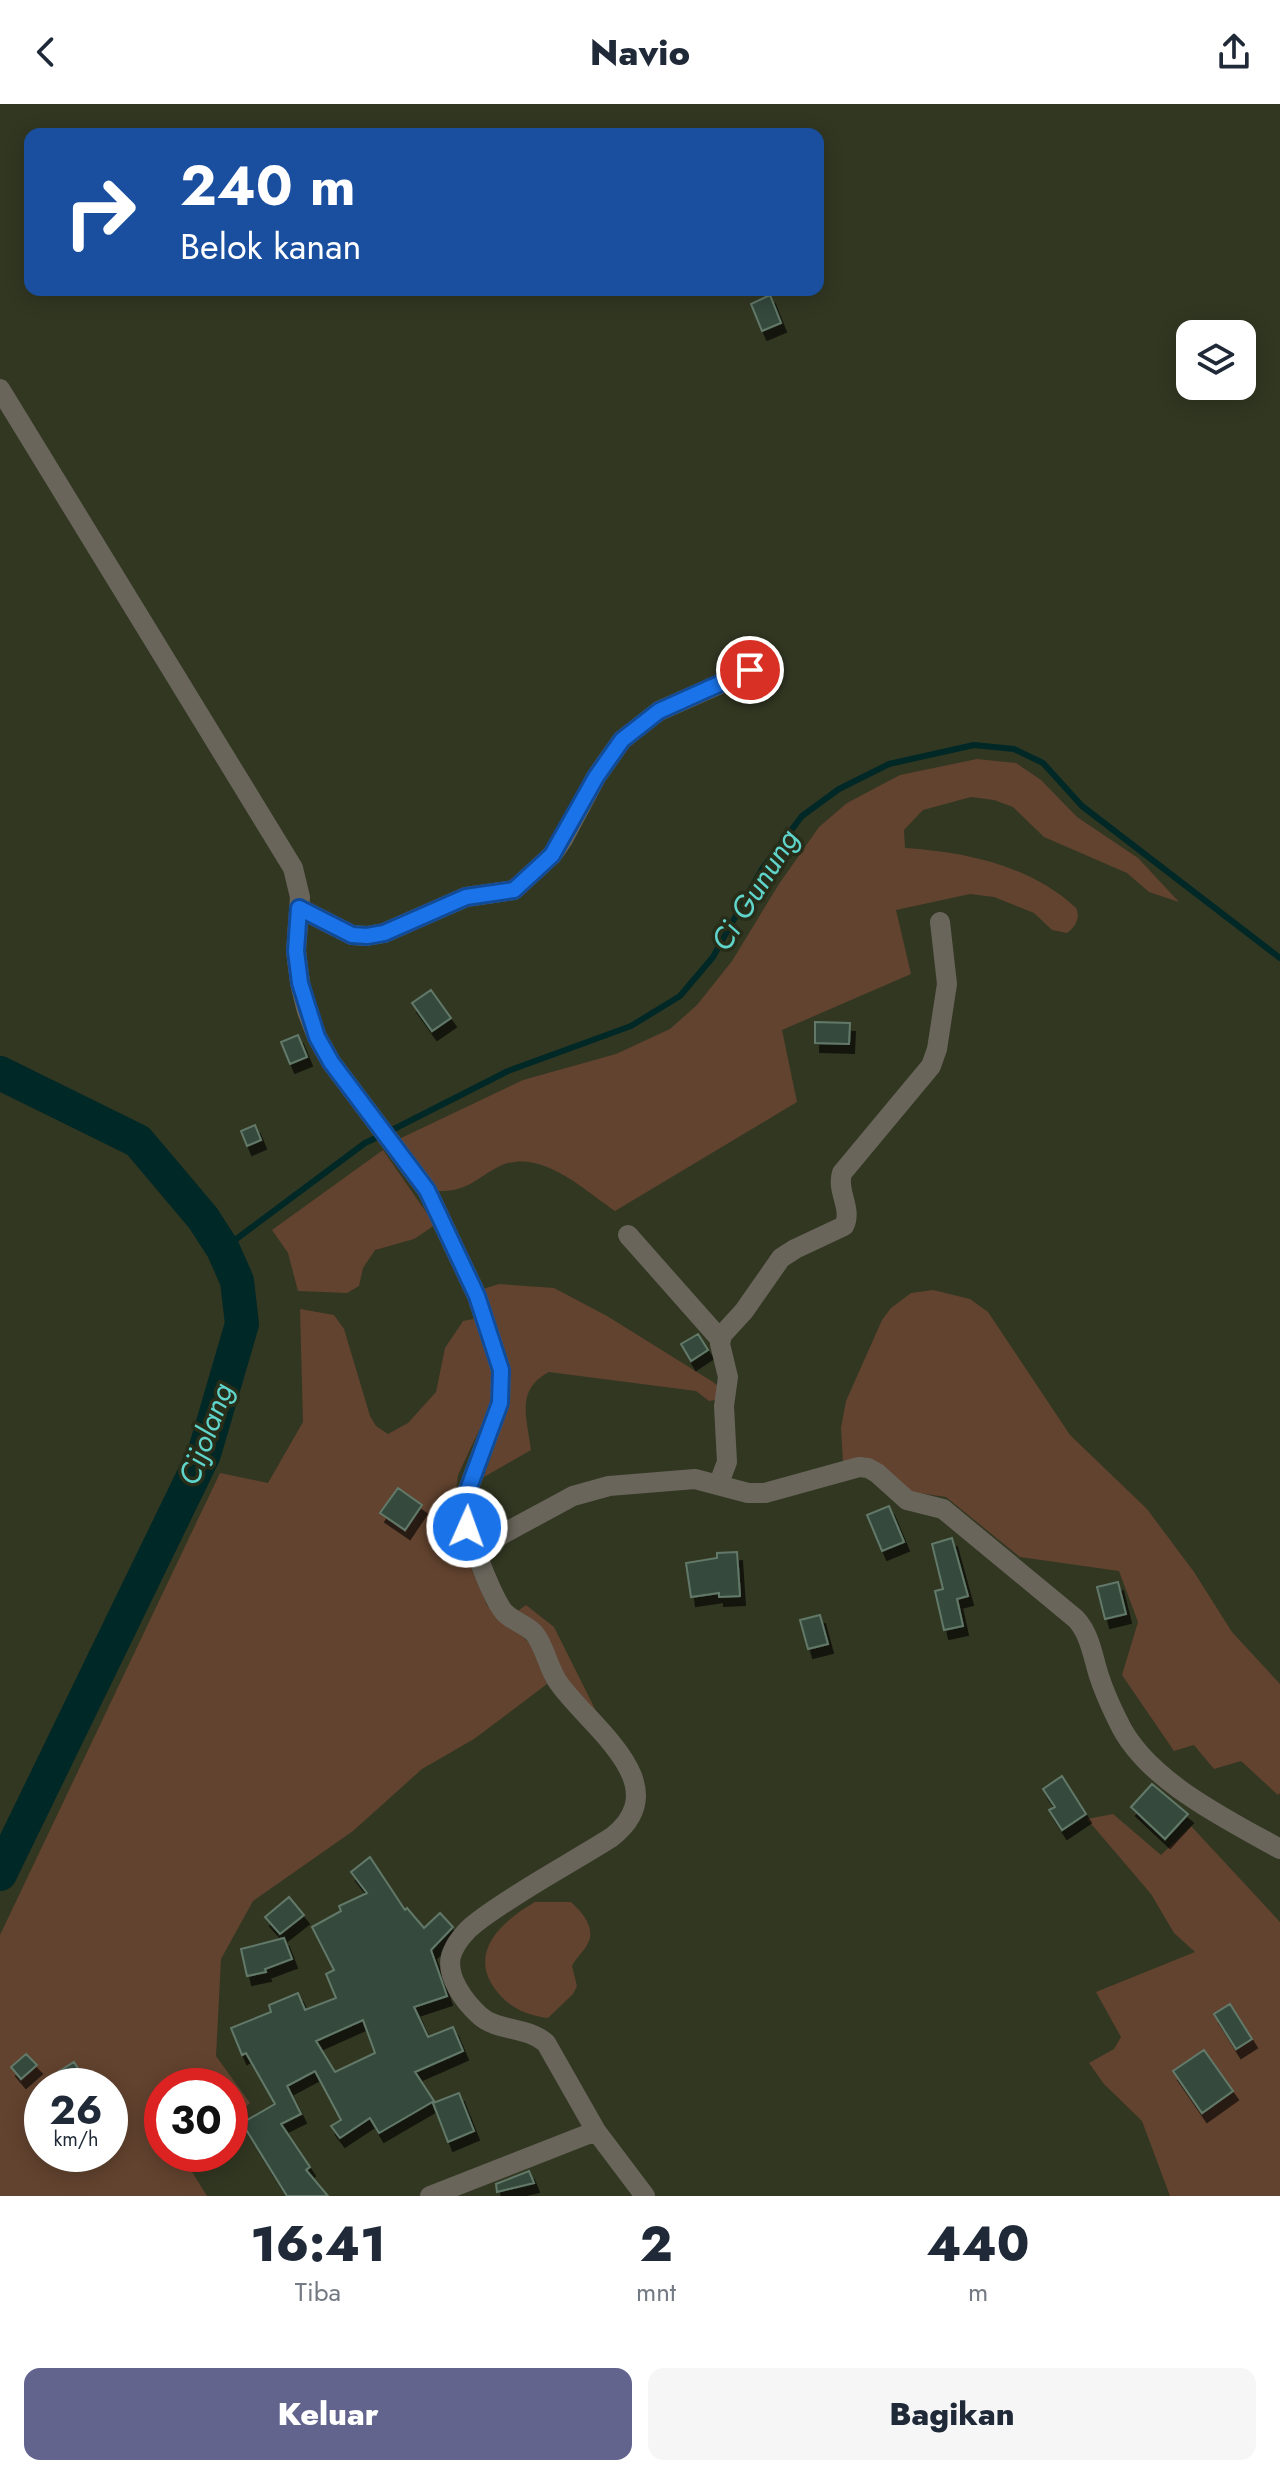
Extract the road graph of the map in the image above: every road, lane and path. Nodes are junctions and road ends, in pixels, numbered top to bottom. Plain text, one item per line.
1 (0, 389) edge
2 (772, 661) dead end
3 (299, 908) junction
4 (940, 922) dead end
5 (628, 1235) dead end
6 (720, 1339) junction
7 (719, 1483) junction
8 (475, 1549) junction
9 (1280, 1849) edge
10 (596, 2131) junction
11 (430, 2196) edge
12 (645, 2196) edge

1 - 3 street
2 - 3 street
3 - 8 street
4 - 6 street
5 - 6 street
6 - 7 street
7 - 8 street
7 - 9 street
8 - 10 street
10 - 11 street
10 - 12 street

